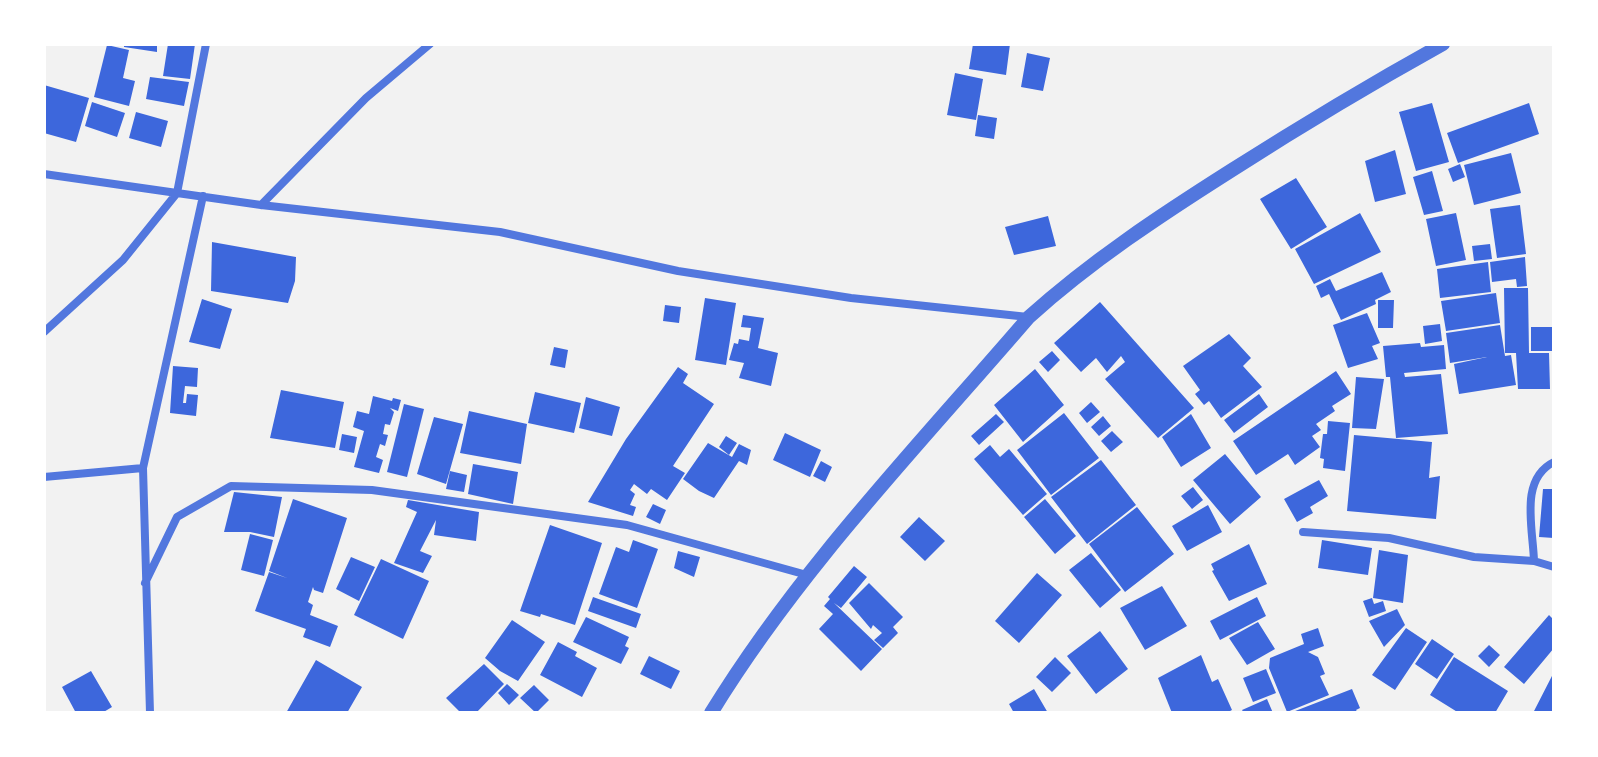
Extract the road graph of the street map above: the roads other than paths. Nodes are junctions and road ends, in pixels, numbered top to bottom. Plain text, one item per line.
1 (206, 44) edge
2 (430, 44) edge
3 (1443, 44) edge
4 (44, 174) edge
5 (177, 193) junction
6 (203, 196) junction
7 (261, 205) junction
8 (1029, 317) junction
9 (44, 332) edge
10 (1554, 462) edge
11 (143, 468) junction
12 (44, 477) edge
13 (1303, 532) dead end
14 (1534, 561) junction
15 (1554, 567) edge
16 (807, 575) junction
17 (145, 583) junction
18 (150, 713) edge
19 (711, 713) edge

1 - 5 street
2 - 7 street
3 - 8 street
4 - 5 street
5 - 6 street
5 - 9 street
6 - 7 street
6 - 11 street
7 - 8 street
8 - 16 street
10 - 14 street
11 - 12 street
11 - 17 street
13 - 14 street
14 - 15 street
16 - 17 street
16 - 19 street
17 - 18 street

